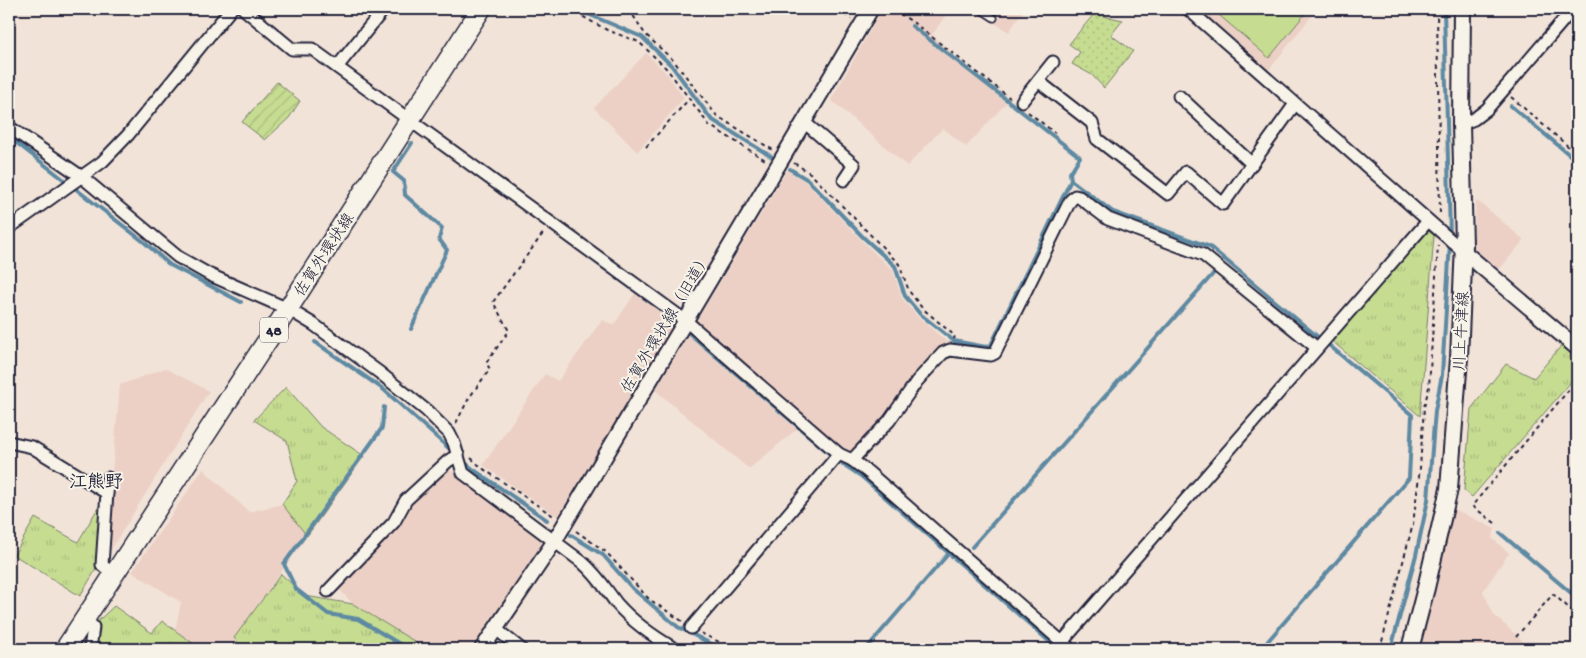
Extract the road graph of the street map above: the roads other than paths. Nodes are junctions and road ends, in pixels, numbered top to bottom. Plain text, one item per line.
1 (231, 9) edge
2 (244, 9) edge
3 (384, 9) edge
4 (481, 9) edge
5 (872, 9) edge
6 (980, 9) edge
7 (1188, 9) edge
8 (1462, 9) edge
9 (1572, 9) edge
10 (994, 18) dead end
11 (1053, 62) dead end
12 (337, 67) junction
13 (1038, 80) junction
14 (1179, 96) dead end
15 (1021, 104) road end
16 (1295, 104) junction
17 (409, 120) junction
18 (804, 122) junction
19 (1461, 124) junction
20 (9, 127) edge
21 (1252, 164) junction
22 (79, 179) junction
23 (844, 180) dead end
24 (1428, 221) junction
25 (9, 228) edge
26 (1464, 252) junction
27 (288, 309) junction
28 (686, 321) junction
29 (1317, 348) junction
30 (1577, 348) edge
31 (9, 442) edge
32 (839, 454) junction
33 (458, 457) junction
34 (852, 460) junction
35 (108, 478) dead end
36 (107, 493) junction
37 (554, 542) junction
38 (113, 574) junction
39 (328, 591) dead end
40 (85, 618) junction
41 (691, 628) road end
42 (496, 629) junction
43 (661, 646) edge
44 (1062, 647) edge
45 (65, 649) edge
46 (90, 649) edge
47 (482, 649) edge
48 (521, 649) edge
49 (675, 649) edge
50 (1410, 649) edge

1 - 22 street
2 - 12 street
3 - 12 street
4 - 17 main road, 佐賀外環状線 / 48
5 - 18 street, 佐賀外環状線（旧道）
6 - 10 lane
7 - 16 street
8 - 19 main road, 川上牛津線
9 - 19 street
11 - 13 street
12 - 17 street
13 - 15 street
13 - 21 street
14 - 21 street
16 - 21 street
16 - 24 street
17 - 27 main road, 佐賀外環状線 / 48
17 - 28 street
18 - 23 street
18 - 28 street, 佐賀外環状線（旧道）
19 - 26 main road, 川上牛津線
20 - 22 street
22 - 25 street
22 - 27 street
24 - 26 street
24 - 29 street
26 - 30 street
26 - 50 main road, 川上牛津線
27 - 33 street
27 - 38 main road, 佐賀外環状線 / 48
28 - 32 street
28 - 37 street, 佐賀外環状線（旧道）
29 - 34 street
29 - 44 street
31 - 36 street
32 - 34 street
32 - 41 street
33 - 37 street
33 - 39 street
34 - 44 street
35 - 36 street
36 - 38 street
37 - 42 street, 佐賀外環状線（旧道）
37 - 43 street
38 - 40 main road, 佐賀外環状線 / 48
40 - 45 main road, 佐賀外環状線 / 48
40 - 46 street
42 - 47 street, 佐賀外環状線（旧道）
42 - 48 street
43 - 49 street

